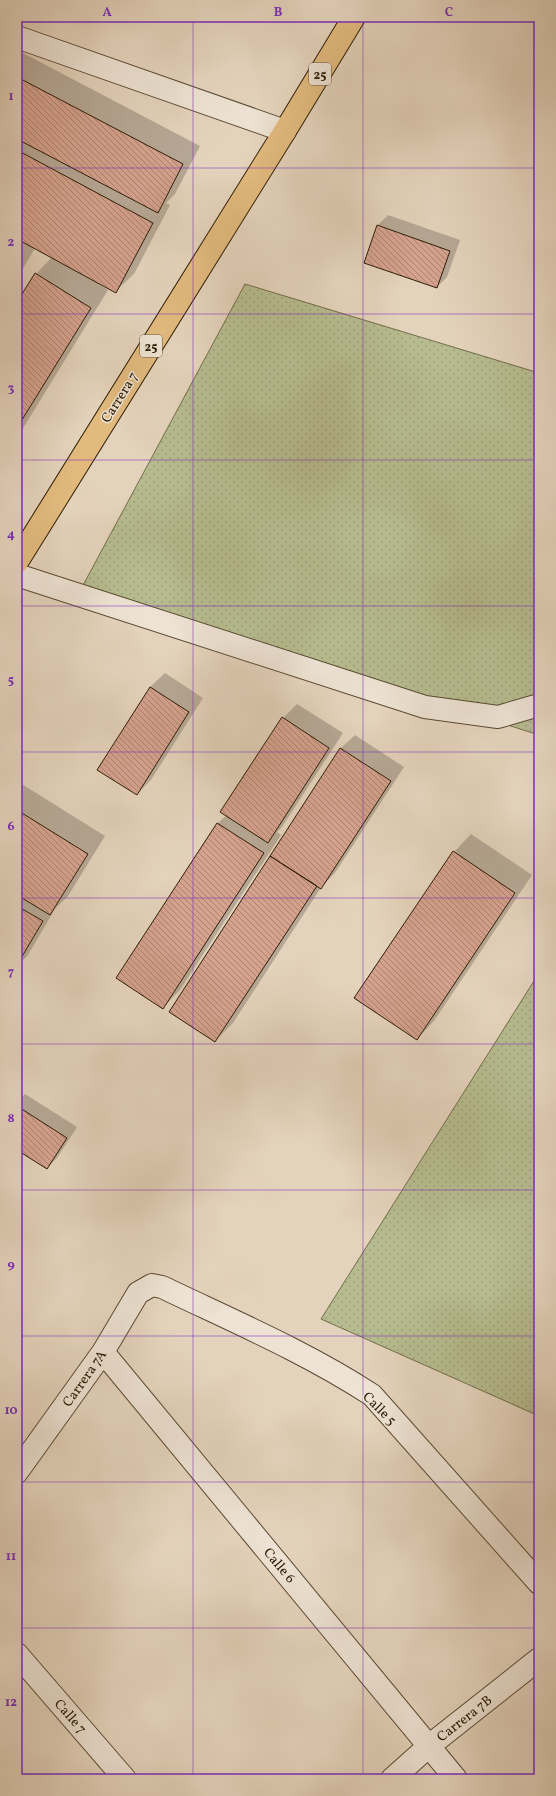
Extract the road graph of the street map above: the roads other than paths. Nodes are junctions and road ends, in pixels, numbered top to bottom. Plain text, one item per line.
1 (354, 17) edge
2 (17, 38) edge
3 (285, 131) junction
4 (17, 562) edge
5 (17, 575) edge
6 (539, 705) edge
7 (152, 1285) joint
8 (103, 1352) junction
9 (17, 1472) edge
10 (539, 1583) edge
11 (17, 1654) edge
12 (539, 1659) edge
13 (429, 1746) junction
14 (125, 1779) edge
15 (392, 1779) edge
16 (456, 1779) edge

1 - 3 highway, 25
2 - 3 street
3 - 4 highway, Carrera 7 / 25
5 - 6 street
7 - 8 street, Carrera 7A
7 - 10 street, Calle 5
8 - 9 street, Carrera 7A
8 - 13 street, Calle 6
11 - 14 street, Calle 7
12 - 13 street, Carrera 7B
13 - 15 street, Carrera 7B
13 - 16 street, Calle 6

